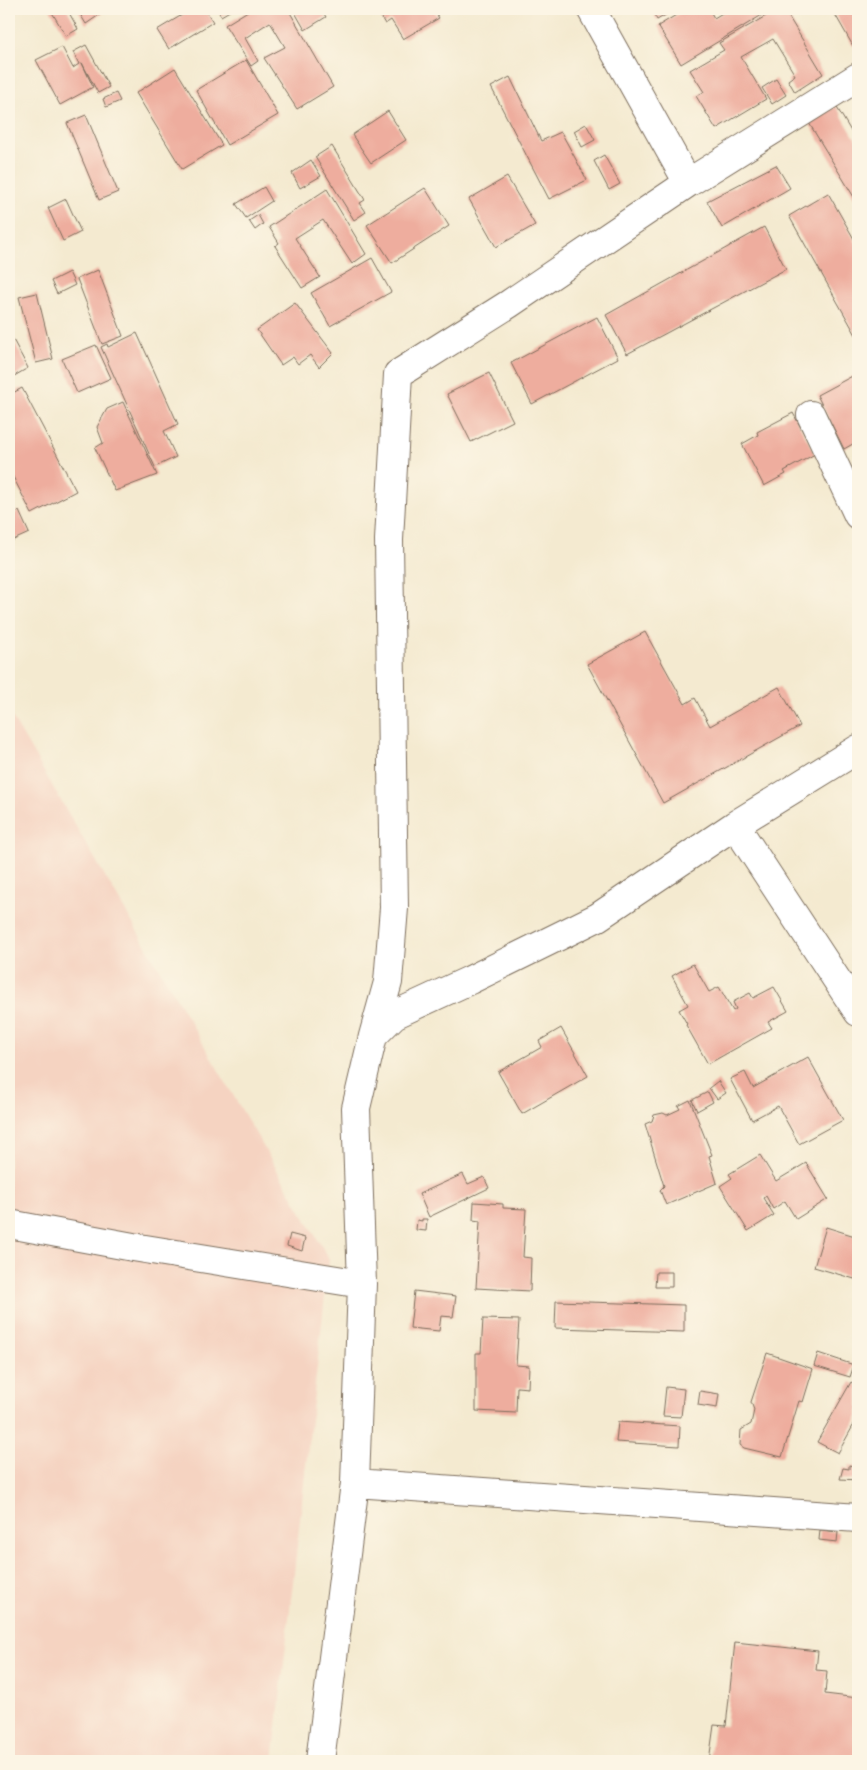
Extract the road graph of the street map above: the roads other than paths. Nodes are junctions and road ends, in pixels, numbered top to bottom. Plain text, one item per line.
1 (591, 9) edge
2 (858, 77) edge
3 (688, 183) junction
4 (811, 415) dead end
5 (858, 515) edge
6 (858, 750) edge
7 (735, 825) junction
8 (858, 1012) edge
9 (373, 1036) junction
10 (9, 1224) edge
11 (362, 1284) junction
12 (355, 1483) junction
13 (858, 1518) edge
14 (320, 1761) edge

1 - 3 street
2 - 3 street
3 - 9 street
4 - 5 street
6 - 7 street
7 - 8 street
7 - 9 street
9 - 11 street
10 - 11 street
11 - 12 street
12 - 13 street
12 - 14 street

